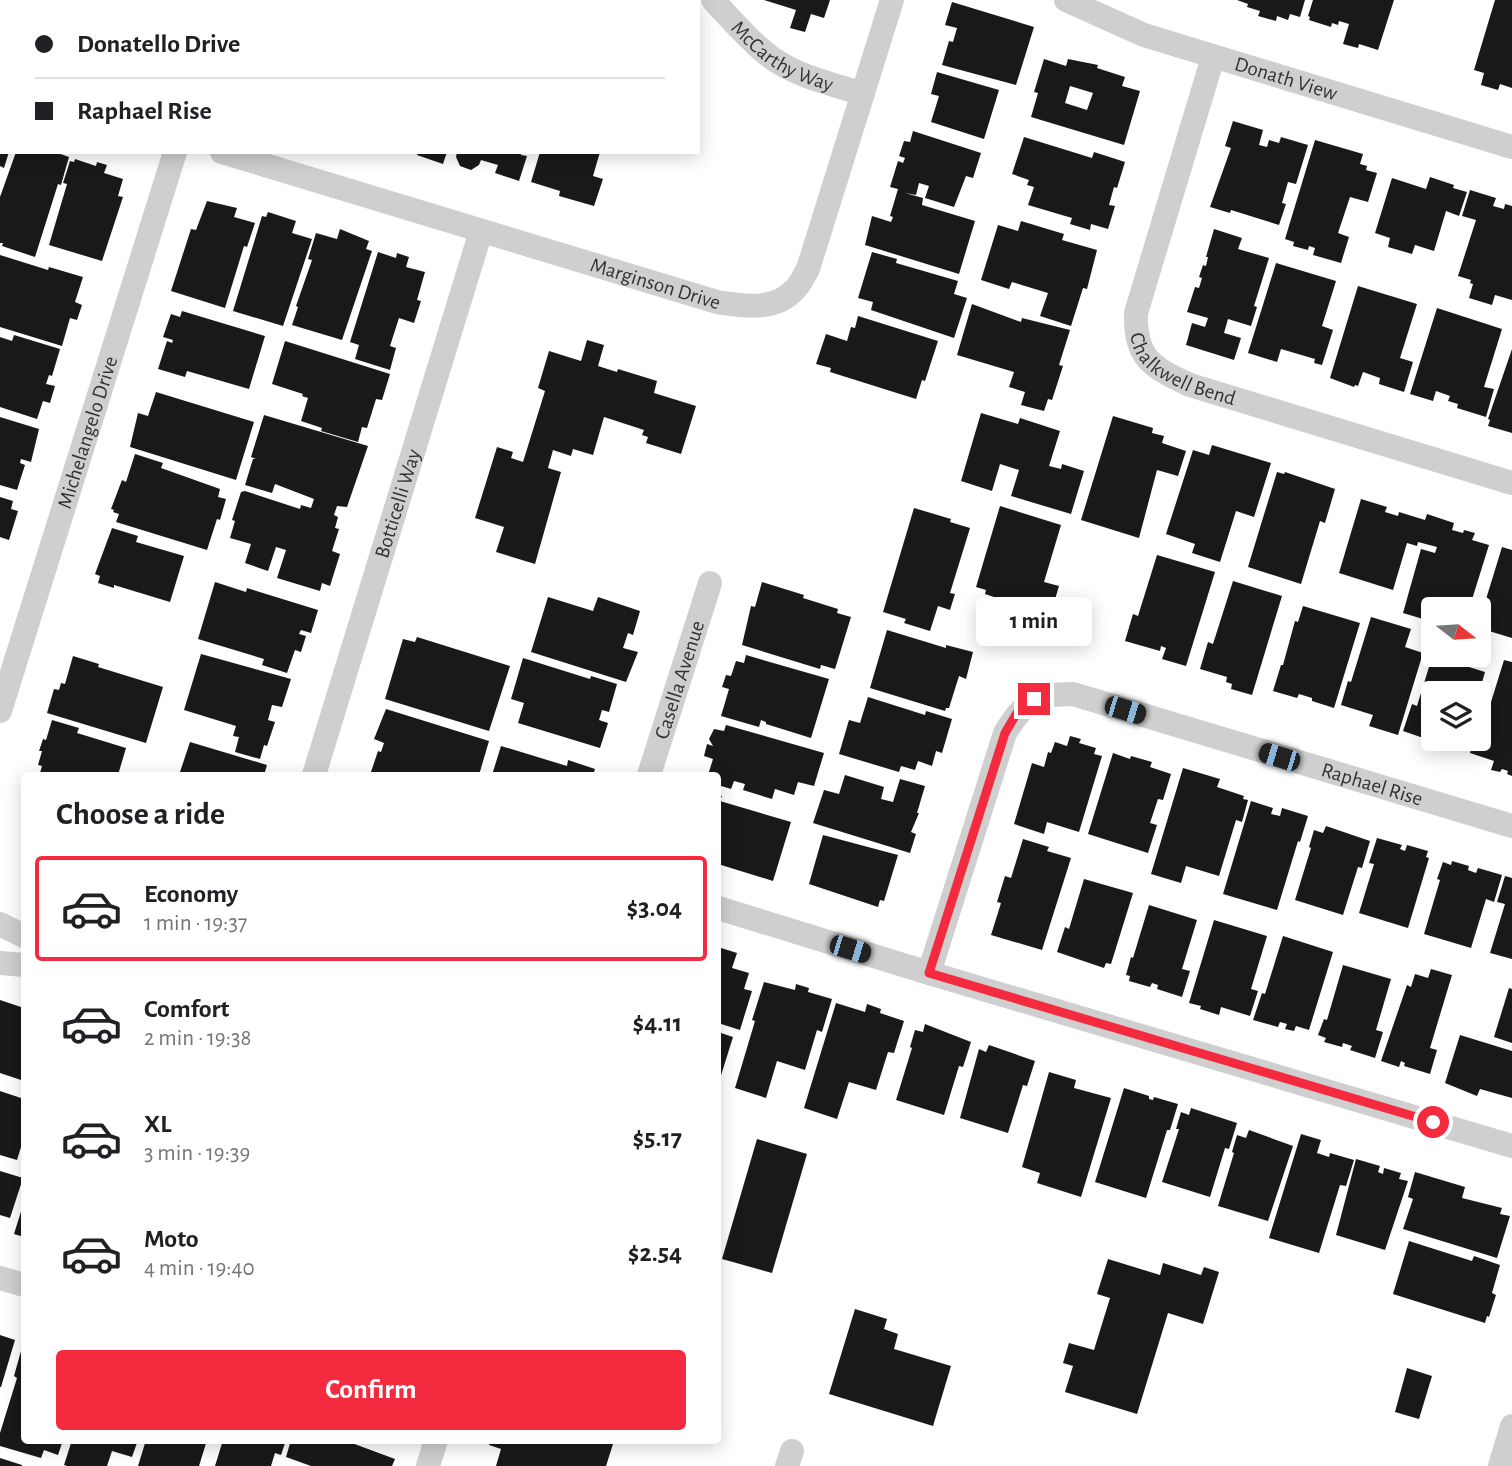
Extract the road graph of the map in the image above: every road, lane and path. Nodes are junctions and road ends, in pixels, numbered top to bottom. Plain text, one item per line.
1 (713, 0) edge
2 (892, 0) edge
3 (1066, 0) edge
4 (1213, 57) junction
5 (863, 94) junction
6 (1512, 147) edge
7 (174, 154) edge
8 (229, 154) edge
9 (481, 231) junction
10 (1512, 483) edge
11 (710, 583) dead end
12 (0, 711) edge
13 (315, 772) edge
14 (650, 772) edge
15 (1512, 827) edge
16 (721, 909) edge
17 (0, 924) edge
18 (21, 934) edge
19 (0, 963) edge
20 (21, 965) edge
21 (929, 973) junction
22 (1512, 1146) edge
23 (0, 1278) edge
24 (21, 1284) edge
25 (1512, 1426) edge
26 (435, 1444) edge
27 (429, 1466) edge
28 (1500, 1466) edge

1 - 5 street, McCarthy Way
2 - 5 street, Marginson Drive
3 - 4 street, Donath View
4 - 6 street, Donath View
4 - 10 street, Chalkwell Bend
5 - 9 street, Marginson Drive
7 - 12 street, Michelangelo Drive
8 - 9 street, Marginson Drive
9 - 13 street, Botticelli Way
11 - 14 street, Casella Avenue
15 - 21 street, Raphael Rise
16 - 21 street
17 - 18 street
19 - 20 street
21 - 22 street
23 - 24 street
25 - 28 street
26 - 27 street

